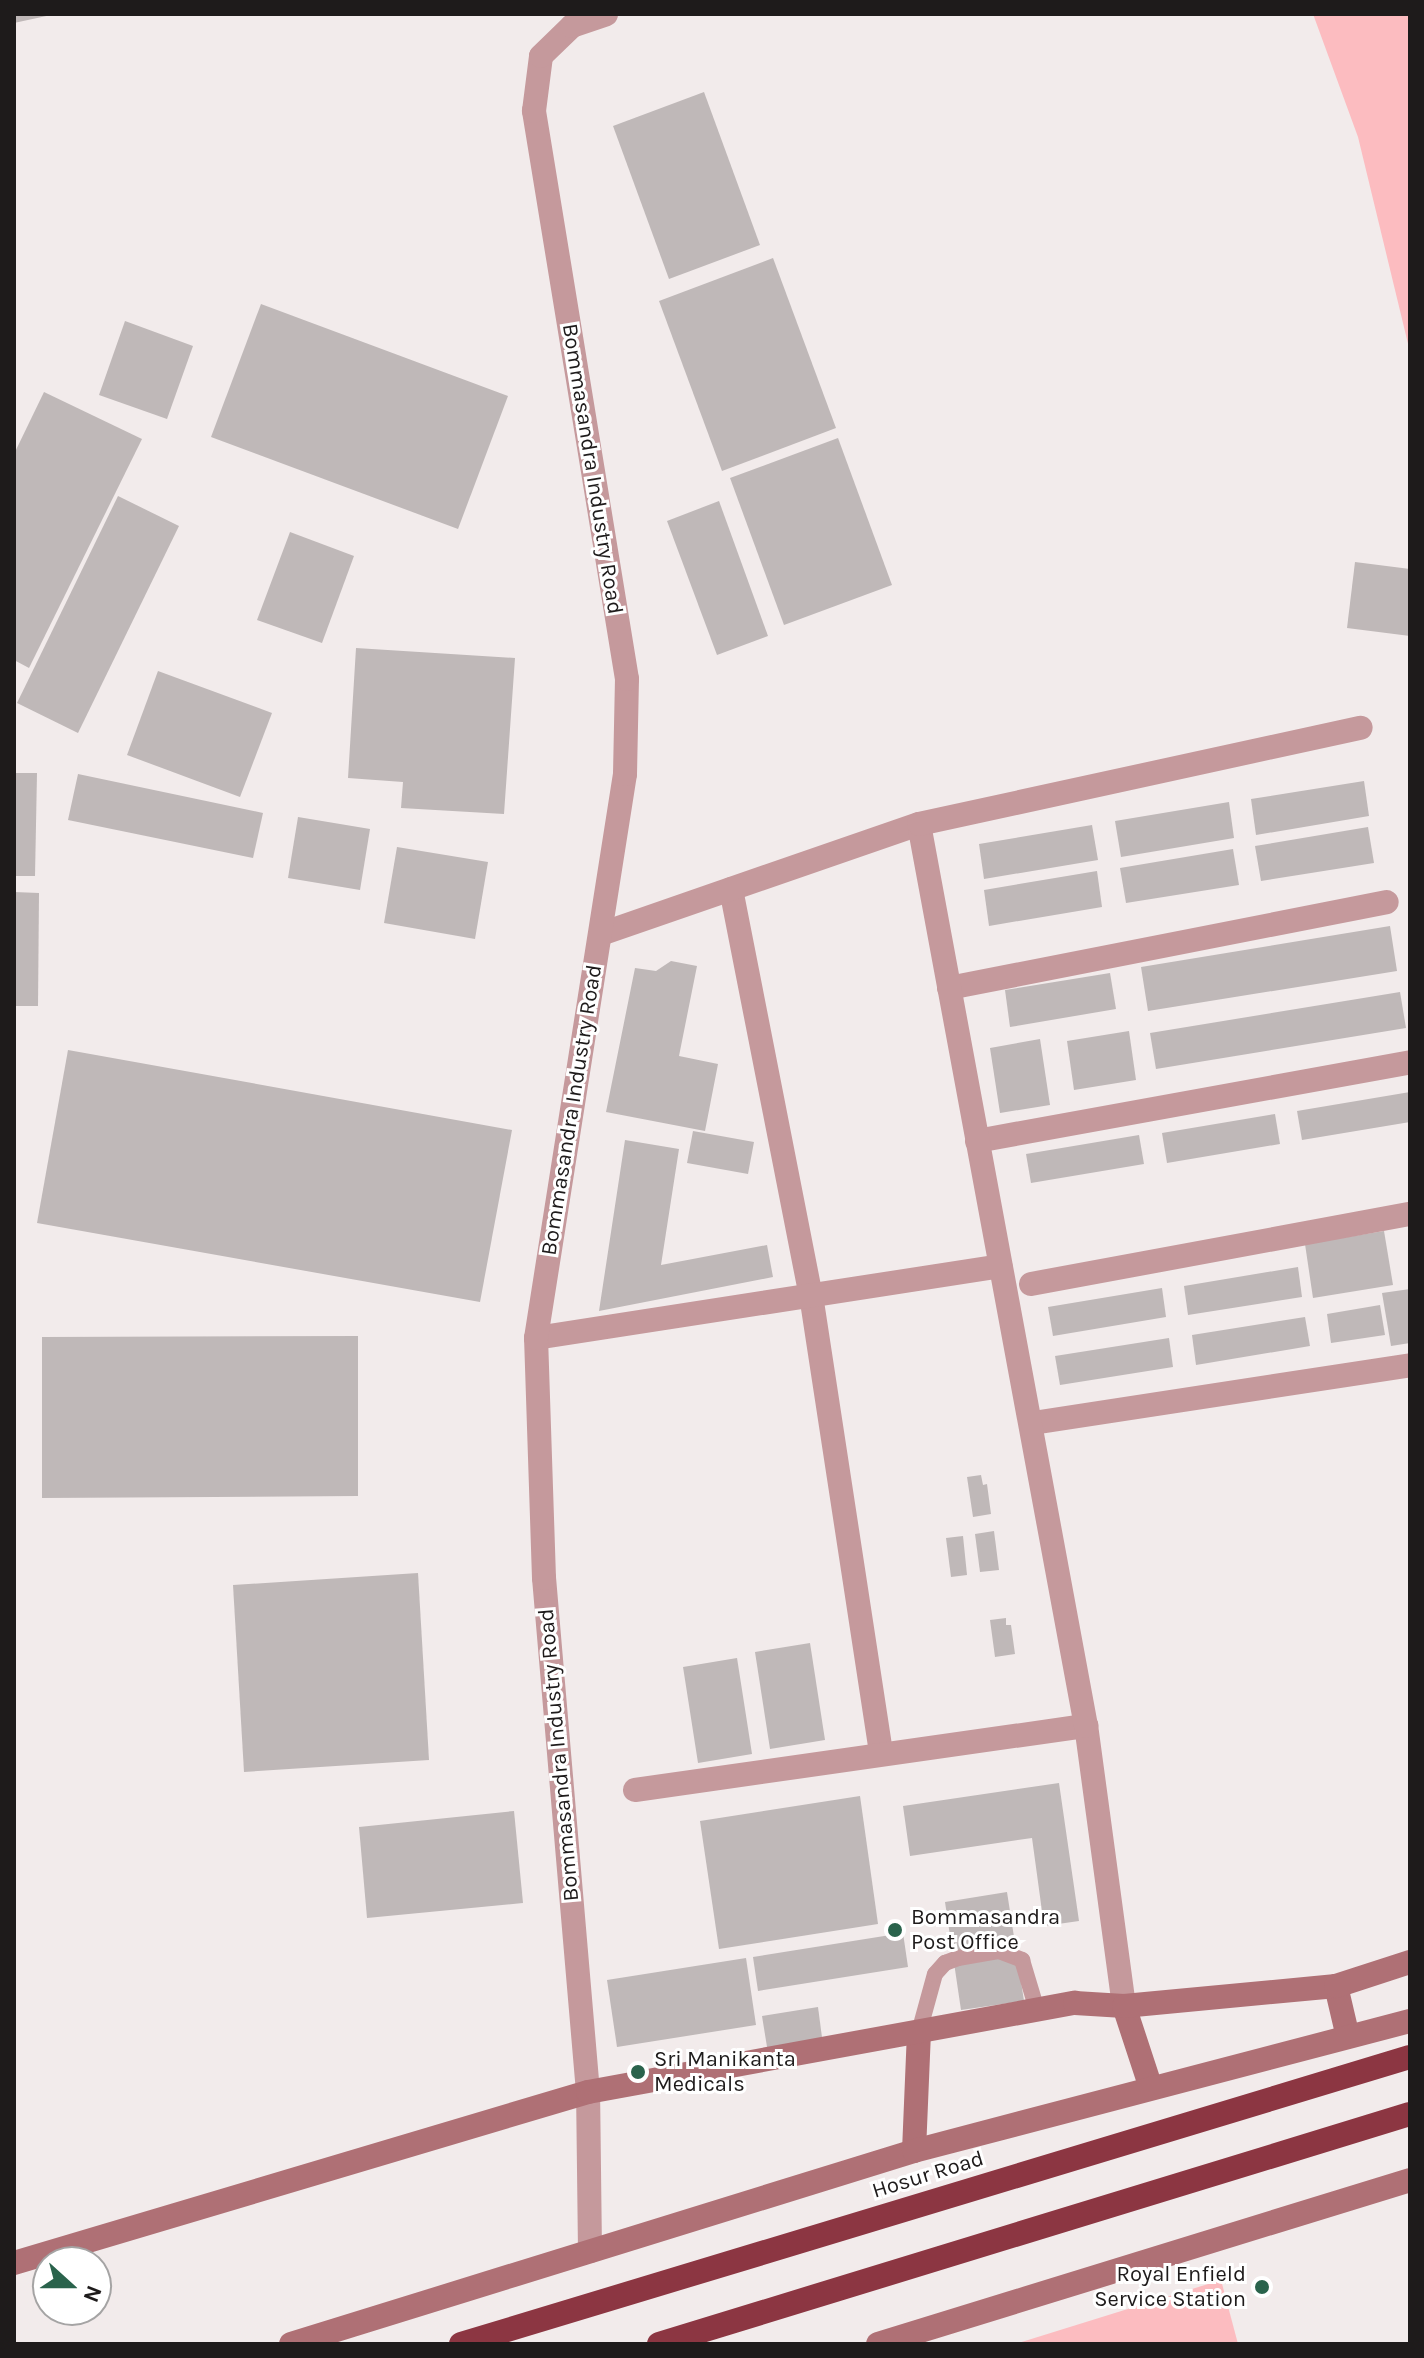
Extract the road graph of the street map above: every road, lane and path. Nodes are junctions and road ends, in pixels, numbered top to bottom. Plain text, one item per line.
1 (606, 14) edge
2 (1361, 728) dead end
3 (919, 824) junction
4 (731, 889) junction
5 (1387, 902) dead end
6 (601, 934) junction
7 (949, 988) junction
8 (1410, 1062) edge
9 (977, 1141) junction
10 (1410, 1214) edge
11 (1000, 1266) junction
12 (1031, 1284) dead end
13 (811, 1295) junction
14 (536, 1338) junction
15 (1410, 1365) edge
16 (1033, 1423) junction
17 (1086, 1726) junction
18 (881, 1754) junction
19 (635, 1790) dead end
20 (1410, 1962) edge
21 (1336, 1986) junction
22 (1124, 2006) junction
23 (1037, 2010) junction
24 (1410, 2021) edge
25 (919, 2032) junction
26 (1348, 2037) junction
27 (1410, 2057) edge
28 (1151, 2088) junction
29 (588, 2092) junction
30 (1410, 2114) edge
31 (914, 2151) junction
32 (1410, 2180) edge
33 (590, 2251) junction
34 (14, 2263) edge
35 (291, 2344) edge
36 (461, 2344) edge
37 (659, 2344) edge
38 (878, 2344) edge

1 - 6 street, Bommasandra Industry Road
2 - 3 street
3 - 4 street
3 - 7 street
4 - 6 street
4 - 13 street
5 - 7 street
6 - 14 street, Bommasandra Industry Road
7 - 9 street
8 - 9 street
9 - 11 street
10 - 12 street
11 - 13 street
11 - 16 street
13 - 14 street
13 - 18 street
14 - 29 street, Bommasandra Industry Road
15 - 16 street
16 - 17 street
17 - 18 street
17 - 22 street
18 - 19 street
20 - 21 street
21 - 22 street
21 - 26 street
22 - 23 street
22 - 28 street
23 - 25 street
23 - 25 lane
24 - 26 street
25 - 29 street
25 - 31 street
26 - 28 street
27 - 36 highway, Hosur Road
28 - 31 street
29 - 33 street, Bommasandra Industry Road
29 - 34 street
30 - 37 highway
31 - 33 street
32 - 38 street
33 - 35 street

